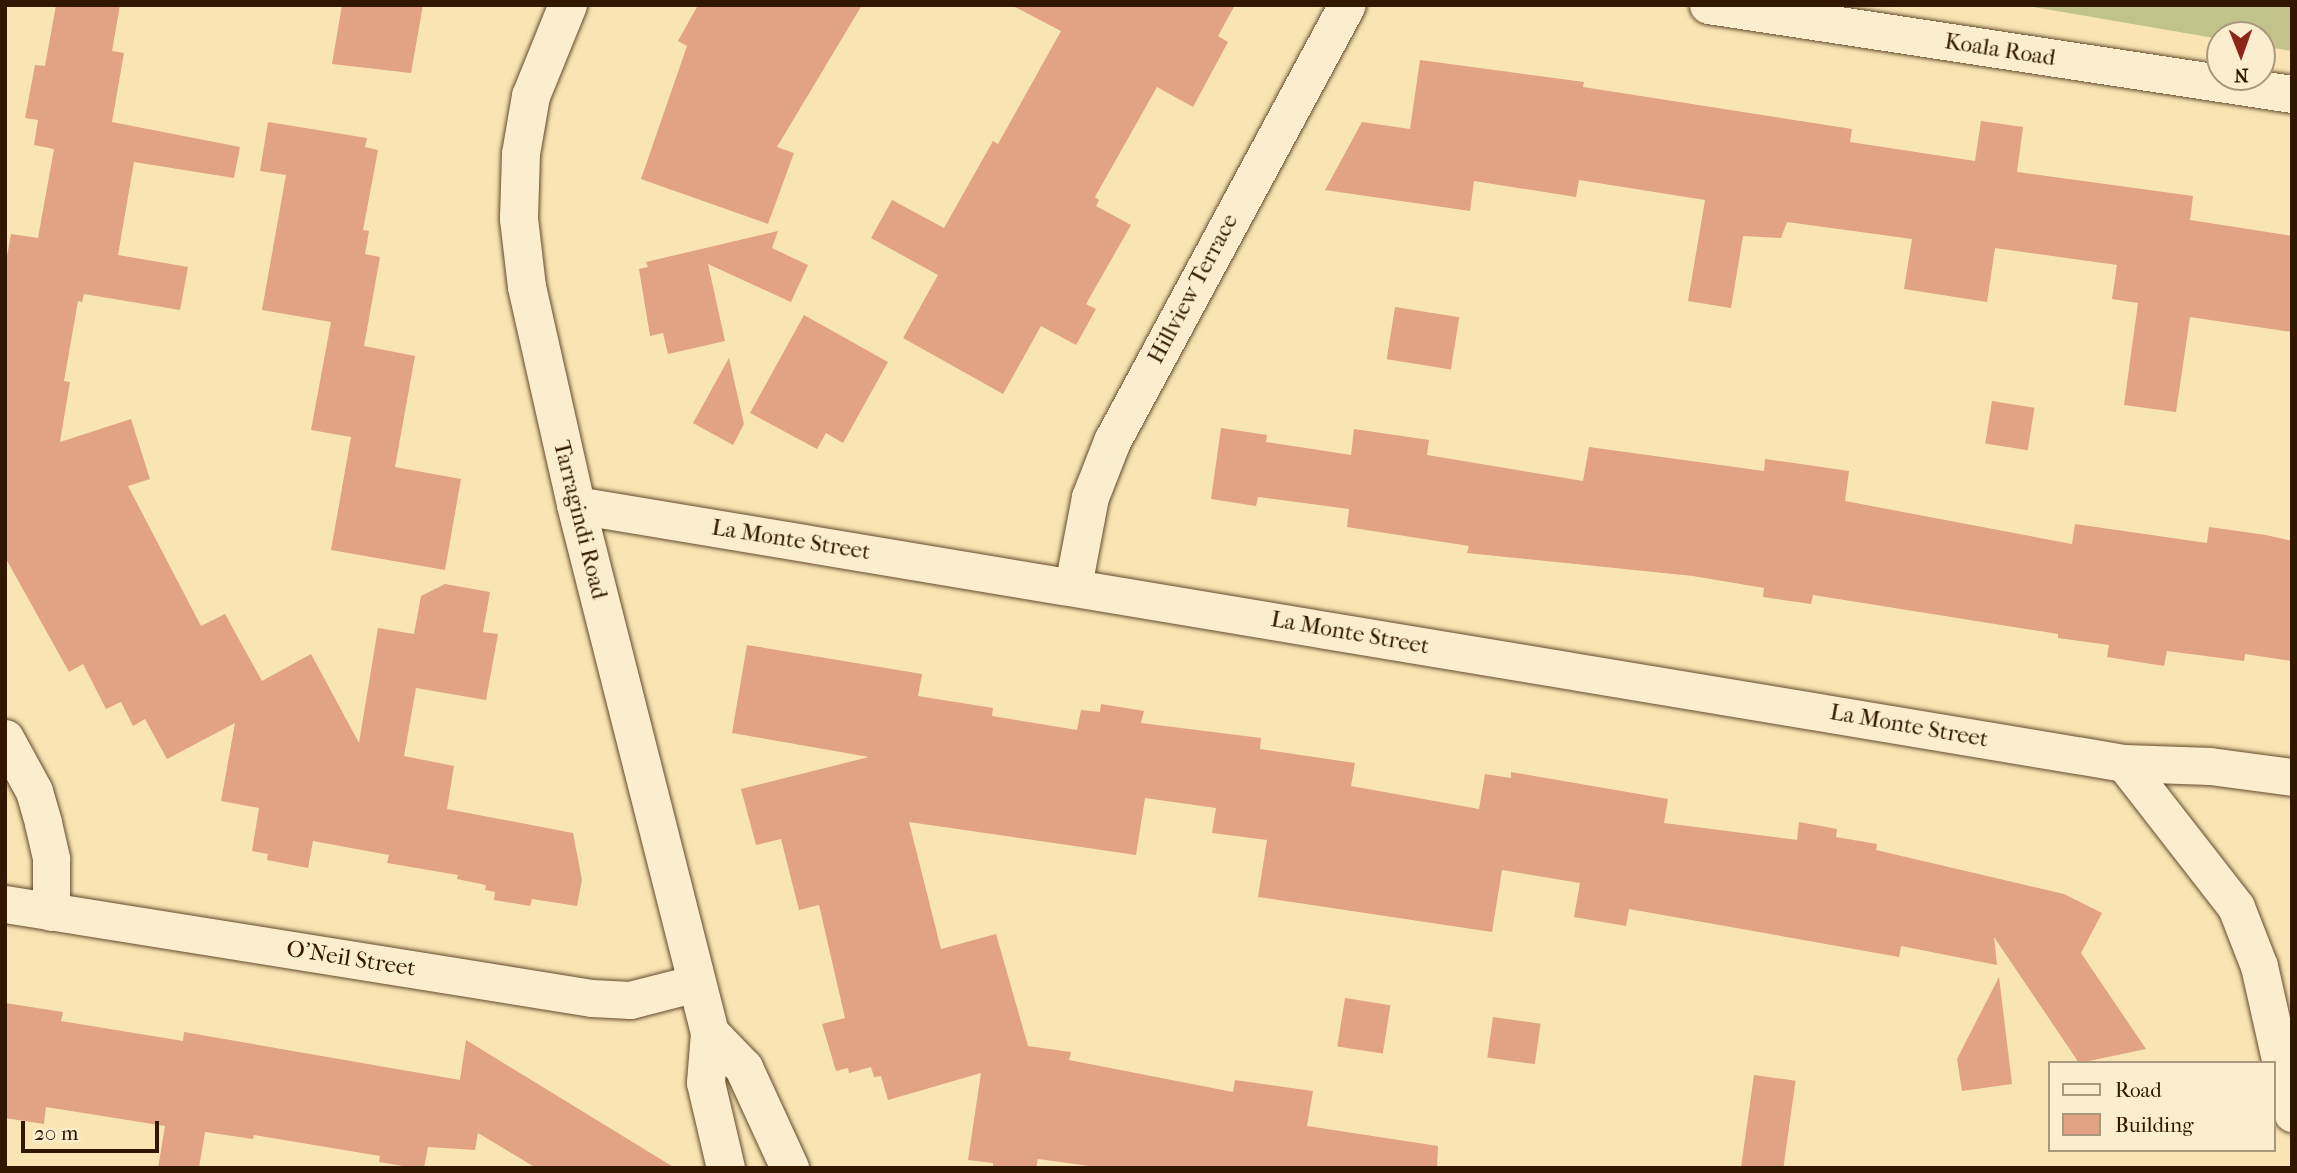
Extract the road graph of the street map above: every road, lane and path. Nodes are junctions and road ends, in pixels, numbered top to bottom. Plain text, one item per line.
1 (568, 5) edge
2 (1347, 5) edge
3 (1708, 5) edge
4 (2292, 94) edge
5 (576, 505) junction
6 (1073, 586) junction
7 (5, 738) edge
8 (2124, 762) junction
9 (2292, 777) edge
10 (5, 904) edge
11 (51, 912) junction
12 (696, 983) junction
13 (710, 1033) junction
14 (2292, 1113) edge
15 (726, 1168) edge
16 (790, 1168) edge

1 - 5 street, Tarragindi Road
2 - 6 street, Hillview Terrace
3 - 4 street, Koala Road
5 - 6 street, La Monte Street
5 - 12 street, Tarragindi Road
6 - 8 street, La Monte Street
7 - 11 street
8 - 9 street, La Monte Street
8 - 14 street
10 - 11 street, O'Neil Street
11 - 12 street, O'Neil Street
12 - 13 street, Tarragindi Road
13 - 15 street, Tarragindi Road
13 - 16 street, Tarragindi Road

